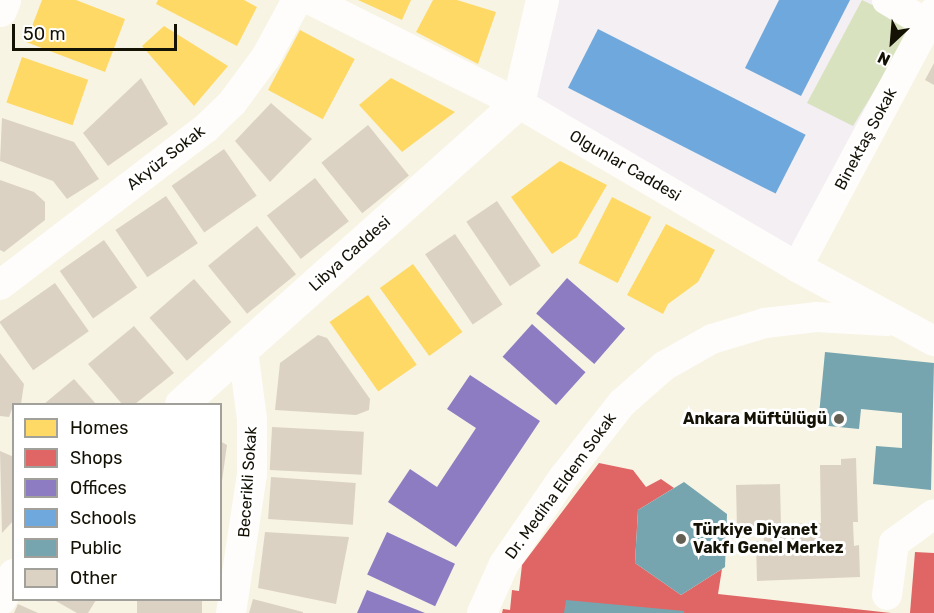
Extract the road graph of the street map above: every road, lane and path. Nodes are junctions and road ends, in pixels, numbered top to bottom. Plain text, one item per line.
1 (4, 0) edge
2 (297, 0) edge
3 (311, 0) edge
4 (542, 0) edge
5 (887, 0) edge
6 (0, 10) edge
7 (931, 18) edge
8 (519, 103) junction
9 (797, 267) junction
10 (0, 285) edge
11 (897, 322) junction
12 (934, 341) edge
13 (243, 351) junction
14 (183, 403) edge
15 (934, 514) edge
16 (12, 578) edge
17 (887, 595) dead end
18 (0, 598) edge
19 (231, 613) edge
20 (482, 613) edge

1 - 6 main road
2 - 10 street, Akyüz Sokak
3 - 8 street, Olgunlar Caddesi
4 - 8 main road
5 - 7 street
7 - 9 street, Binektaş Sokak
8 - 9 street, Olgunlar Caddesi
8 - 13 main road, Libya Caddesi
9 - 11 street, Olgunlar Caddesi
11 - 12 street, Olgunlar Caddesi
11 - 20 street, Dr. Mediha Eldem Sokak
13 - 14 main road, Libya Caddesi
13 - 19 street, Becerikli Sokak
15 - 17 street
16 - 18 main road

